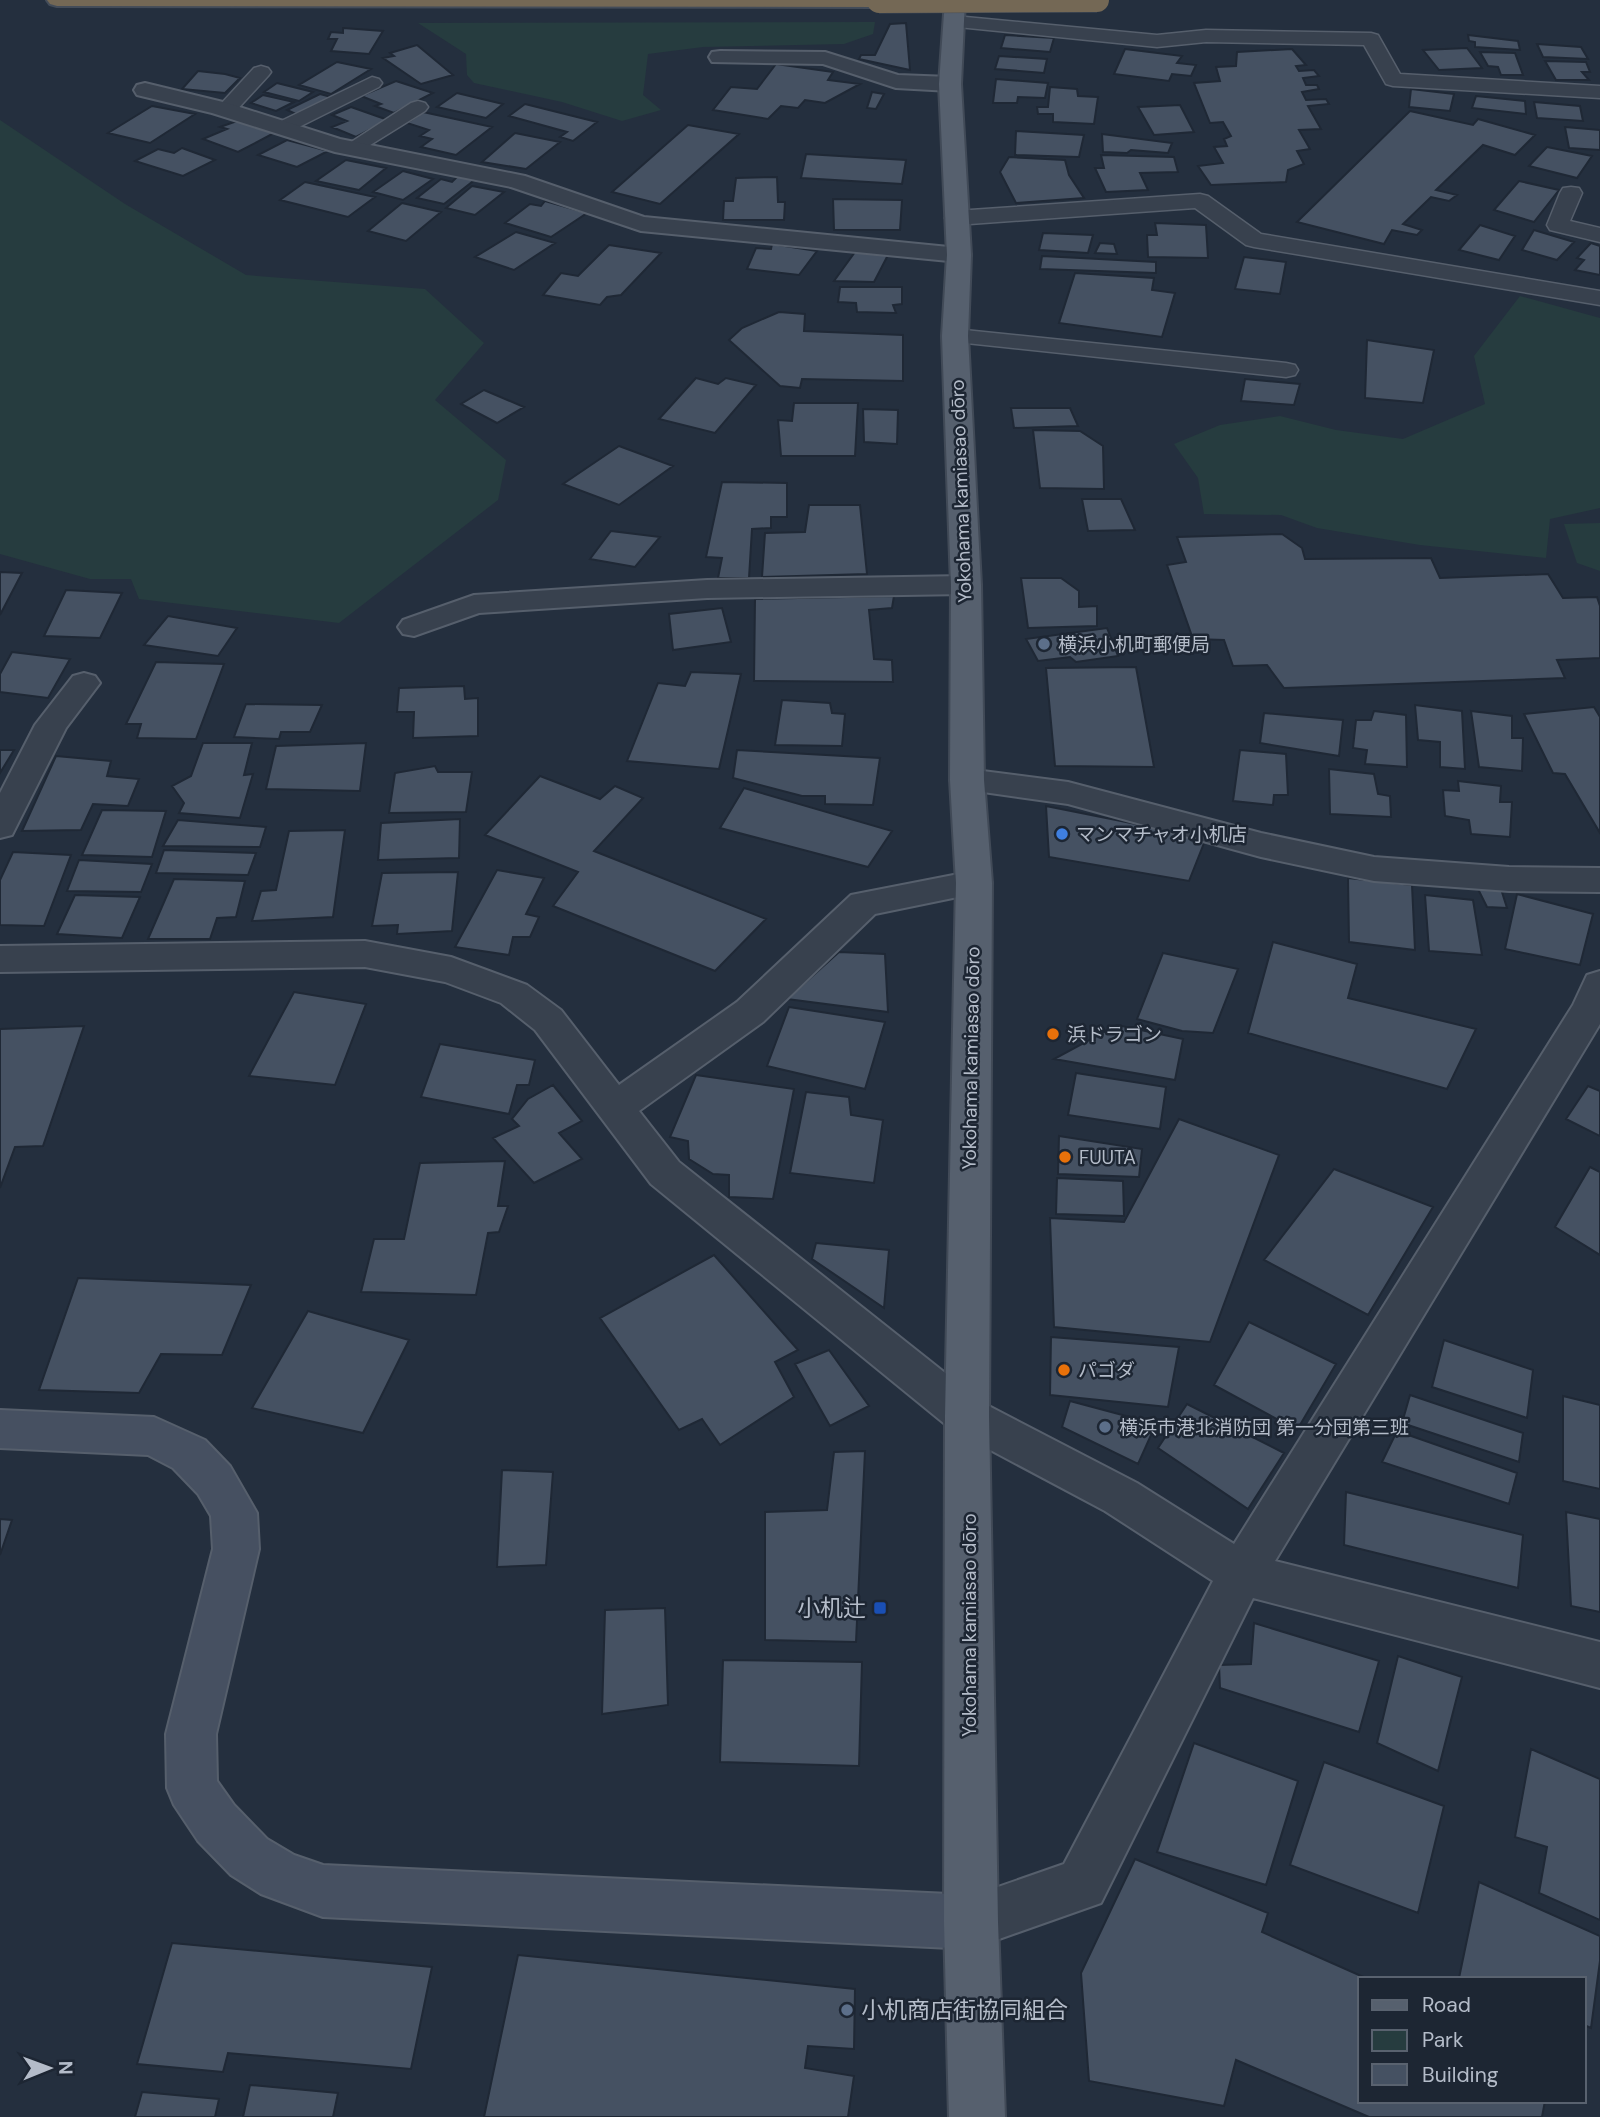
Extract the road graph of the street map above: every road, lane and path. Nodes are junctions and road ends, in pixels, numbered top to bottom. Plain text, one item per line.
1 (57, 0) edge
2 (1097, 0) edge
3 (879, 1) edge
4 (955, 11) edge
5 (720, 57) dead end
6 (261, 72) dead end
7 (372, 83) dead end
8 (950, 84) junction
9 (145, 90) dead end
10 (1600, 92) edge
11 (418, 107) dead end
12 (226, 110) junction
13 (282, 128) junction
14 (352, 148) junction
15 (1571, 193) dead end
16 (1600, 235) edge
17 (957, 236) junction
18 (1600, 298) edge
19 (955, 336) junction
20 (1286, 370) dead end
21 (966, 585) junction
22 (415, 627) dead end
23 (84, 683) dead end
24 (967, 780) junction
25 (0, 827) edge
26 (1600, 880) edge
27 (974, 883) junction
28 (0, 959) edge
29 (1599, 988) edge
30 (616, 1107) junction
31 (967, 1416) junction
32 (0, 1429) edge
33 (1241, 1574) junction
34 (1600, 1665) edge
35 (971, 1922) junction
36 (977, 2117) edge

1 - 3 highway
2 - 3 highway, bridge
4 - 8 main road, Yokohama kamiasao dōro
4 - 10 lane
5 - 8 street
6 - 12 lane
7 - 13 lane
8 - 17 main road, Yokohama kamiasao dōro
9 - 12 street
11 - 14 lane
12 - 13 street
13 - 14 street
14 - 17 street
15 - 16 lane
17 - 18 lane
17 - 19 main road, Yokohama kamiasao dōro
19 - 20 lane
19 - 21 main road, Yokohama kamiasao dōro
21 - 22 street
21 - 24 main road, Yokohama kamiasao dōro
23 - 25 street
24 - 26 street
24 - 27 main road, Yokohama kamiasao dōro
27 - 30 street
27 - 31 main road, Yokohama kamiasao dōro
28 - 30 street
29 - 33 street
30 - 31 street
31 - 33 street
31 - 35 main road, Yokohama kamiasao dōro
32 - 35 street
33 - 34 street
33 - 35 street
35 - 36 main road, Yokohama kamiasao dōro

